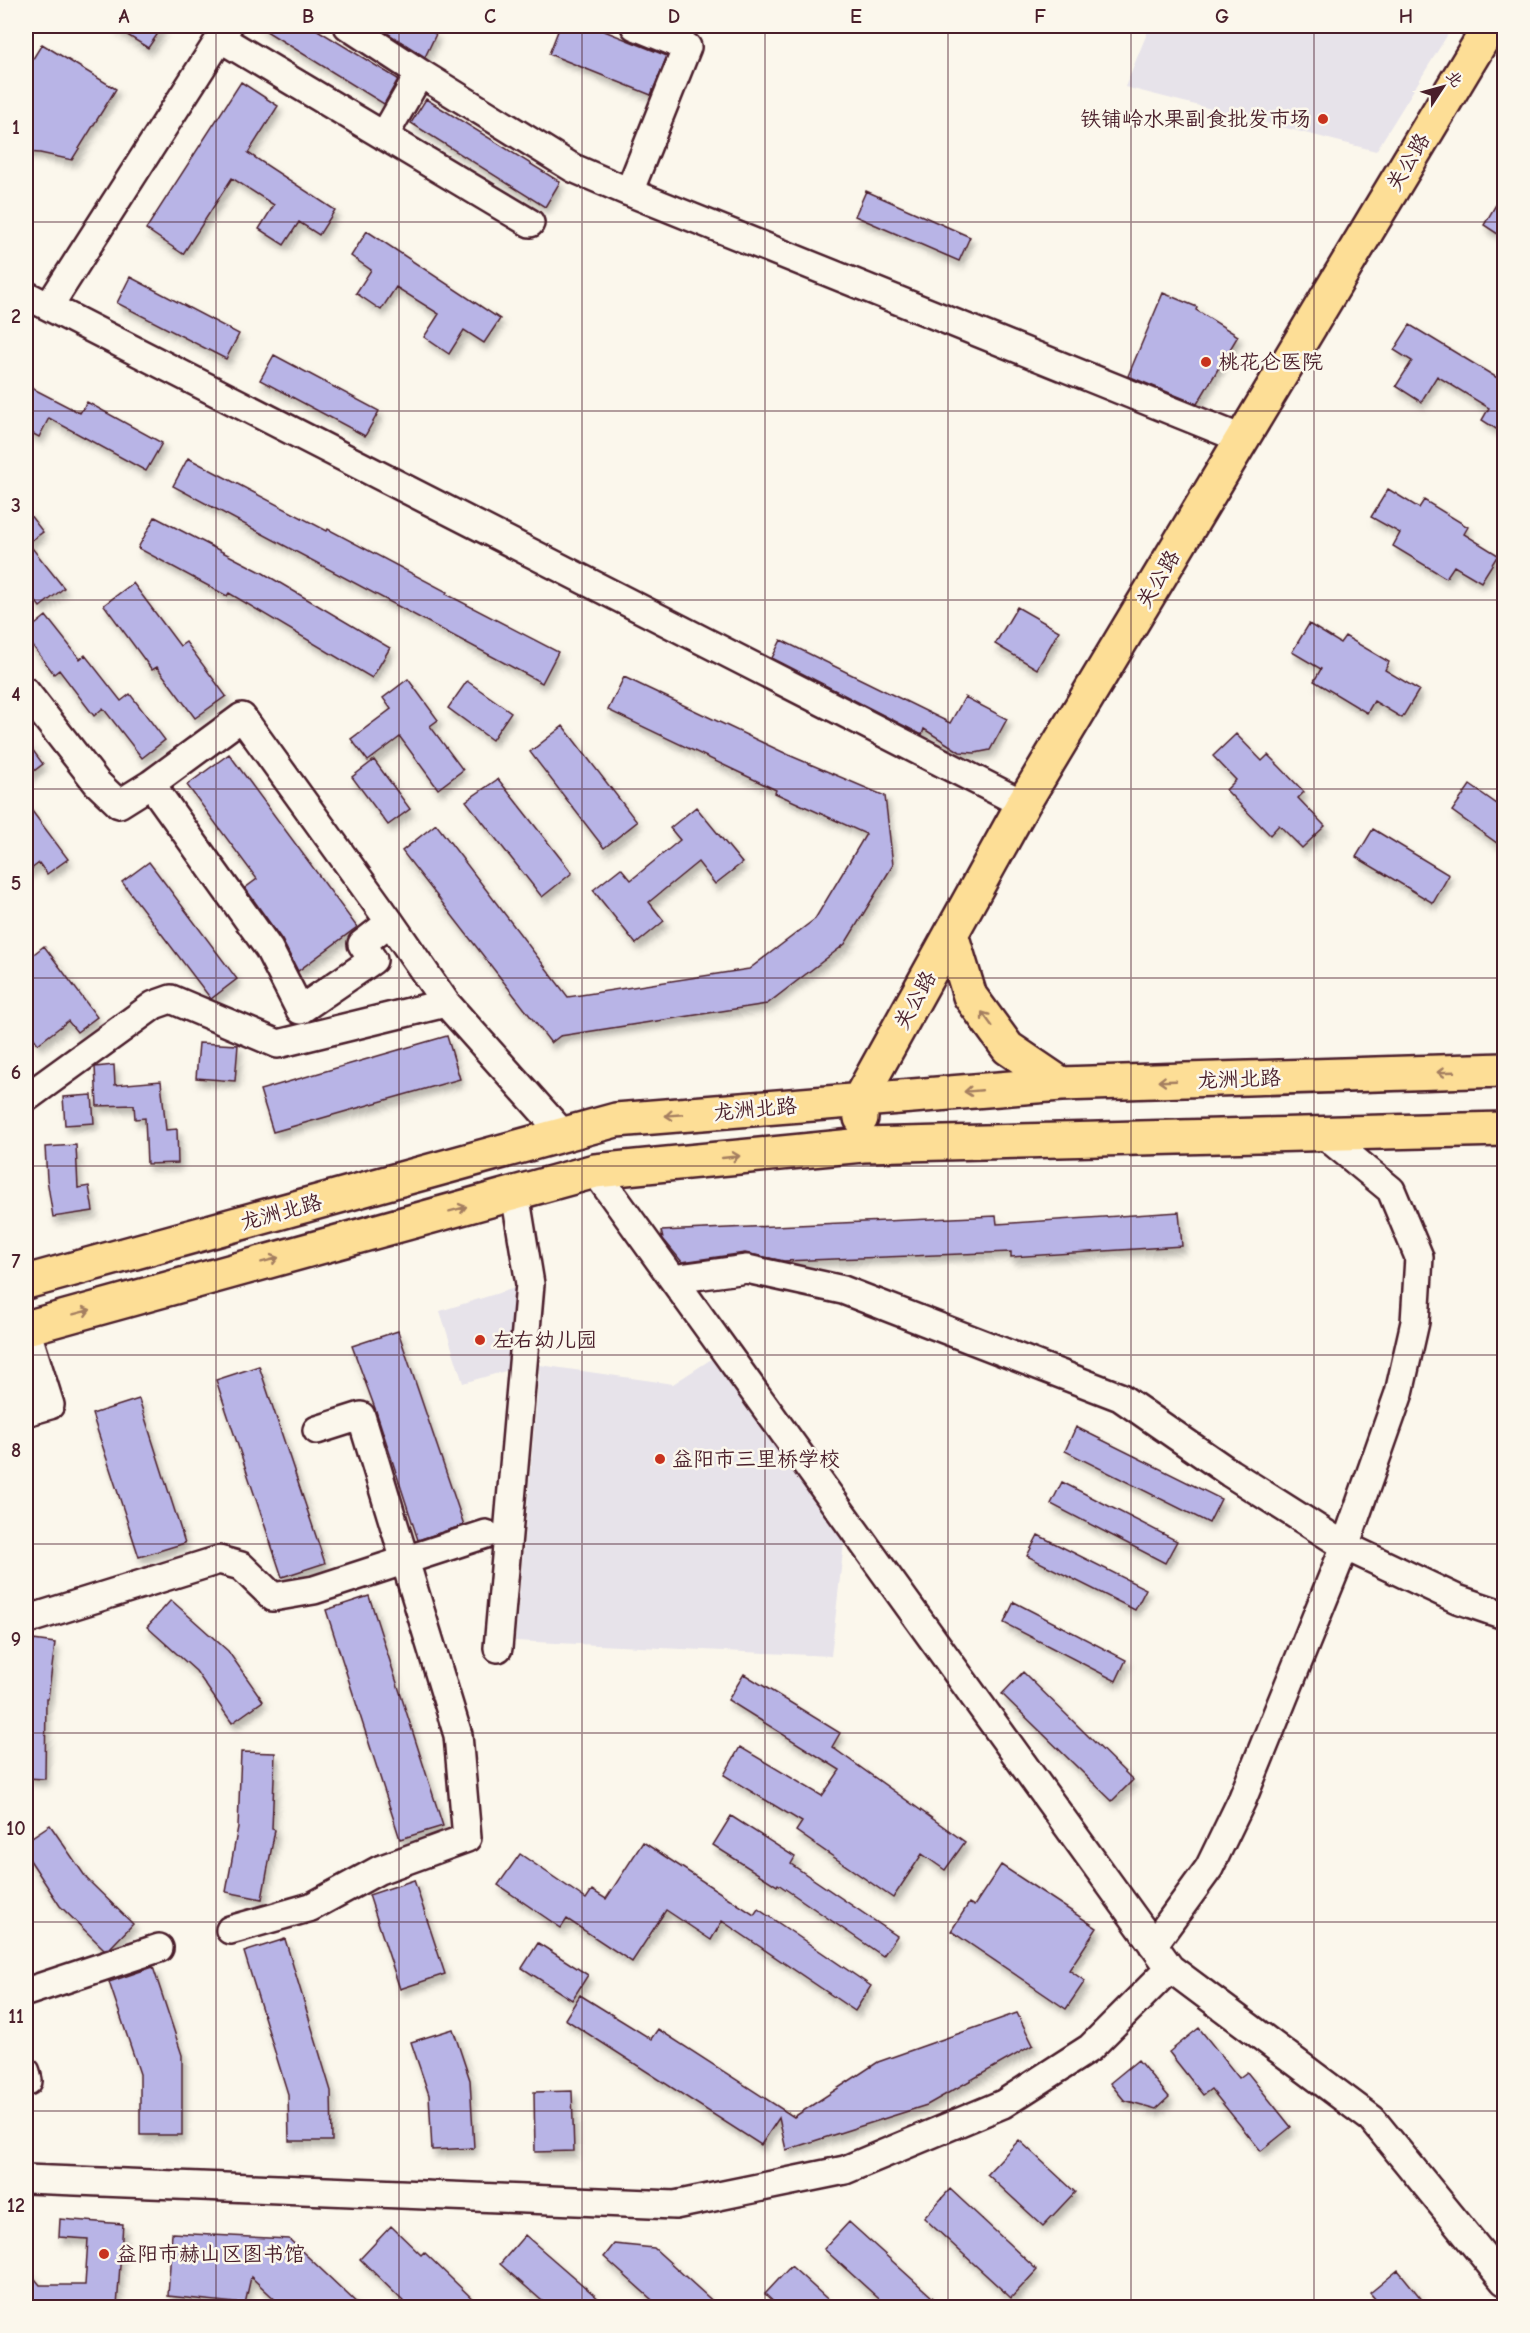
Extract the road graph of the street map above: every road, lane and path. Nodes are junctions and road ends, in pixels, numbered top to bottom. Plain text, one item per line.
1 (348, 26) edge
2 (635, 26) edge
3 (1490, 26) edge
4 (224, 32) edge
5 (420, 73) junction
6 (384, 136) junction
7 (629, 192) junction
8 (530, 223) dead end
9 (37, 300) edge
10 (1242, 439) junction
11 (26, 692) edge
12 (151, 784) junction
13 (1023, 804) junction
14 (390, 922) junction
15 (951, 934) junction
16 (446, 1003) junction
17 (1504, 1070) edge
18 (1061, 1084) junction
19 (26, 1098) edge
20 (859, 1100) junction
21 (1504, 1129) edge
22 (1322, 1133) junction
23 (563, 1134) junction
24 (863, 1144) junction
25 (595, 1171) junction
26 (515, 1193) junction
27 (673, 1279) junction
28 (26, 1282) edge
29 (26, 1328) edge
30 (26, 1412) edge
31 (317, 1430) dead end
32 (486, 1534) dead end
33 (1345, 1545) junction
34 (405, 1560) junction
35 (1504, 1615) edge
36 (26, 1620) edge
37 (498, 1648) dead end
38 (230, 1930) dead end
39 (1153, 1944) junction
40 (159, 1948) dead end
41 (1170, 1968) junction
42 (26, 1992) edge
43 (26, 2179) edge
44 (1504, 2281) edge

1 - 5 street
2 - 7 street
3 - 10 main road, 关公路
4 - 6 street
4 - 9 street
5 - 6 street
5 - 7 street
6 - 8 street
7 - 10 street
9 - 13 street
10 - 13 main road, 关公路
11 - 12 street
12 - 14 street
12 - 14 street
13 - 15 main road, 关公路
14 - 16 street
18 -> 15 main road
15 - 20 main road, 关公路
16 - 19 street
16 - 23 street
17 -> 18 main road, 龙洲北路
18 -> 20 main road, 龙洲北路
20 -> 23 main road, 龙洲北路
20 - 24 main road
21 - 22 main road, 龙洲北路
22 - 24 main road, 龙洲北路
22 - 33 street
23 - 28 main road, 龙洲北路
25 -> 24 main road, 龙洲北路
25 - 26 main road, 龙洲北路
25 - 27 street
29 -> 26 main road, 龙洲北路
26 - 37 street
27 - 33 street
27 - 39 street
29 - 30 street
31 - 34 street
32 - 34 street
33 - 35 street
33 - 39 street
34 - 36 street
34 - 38 street
39 - 41 street
40 - 42 street
41 - 43 street
41 - 44 street

